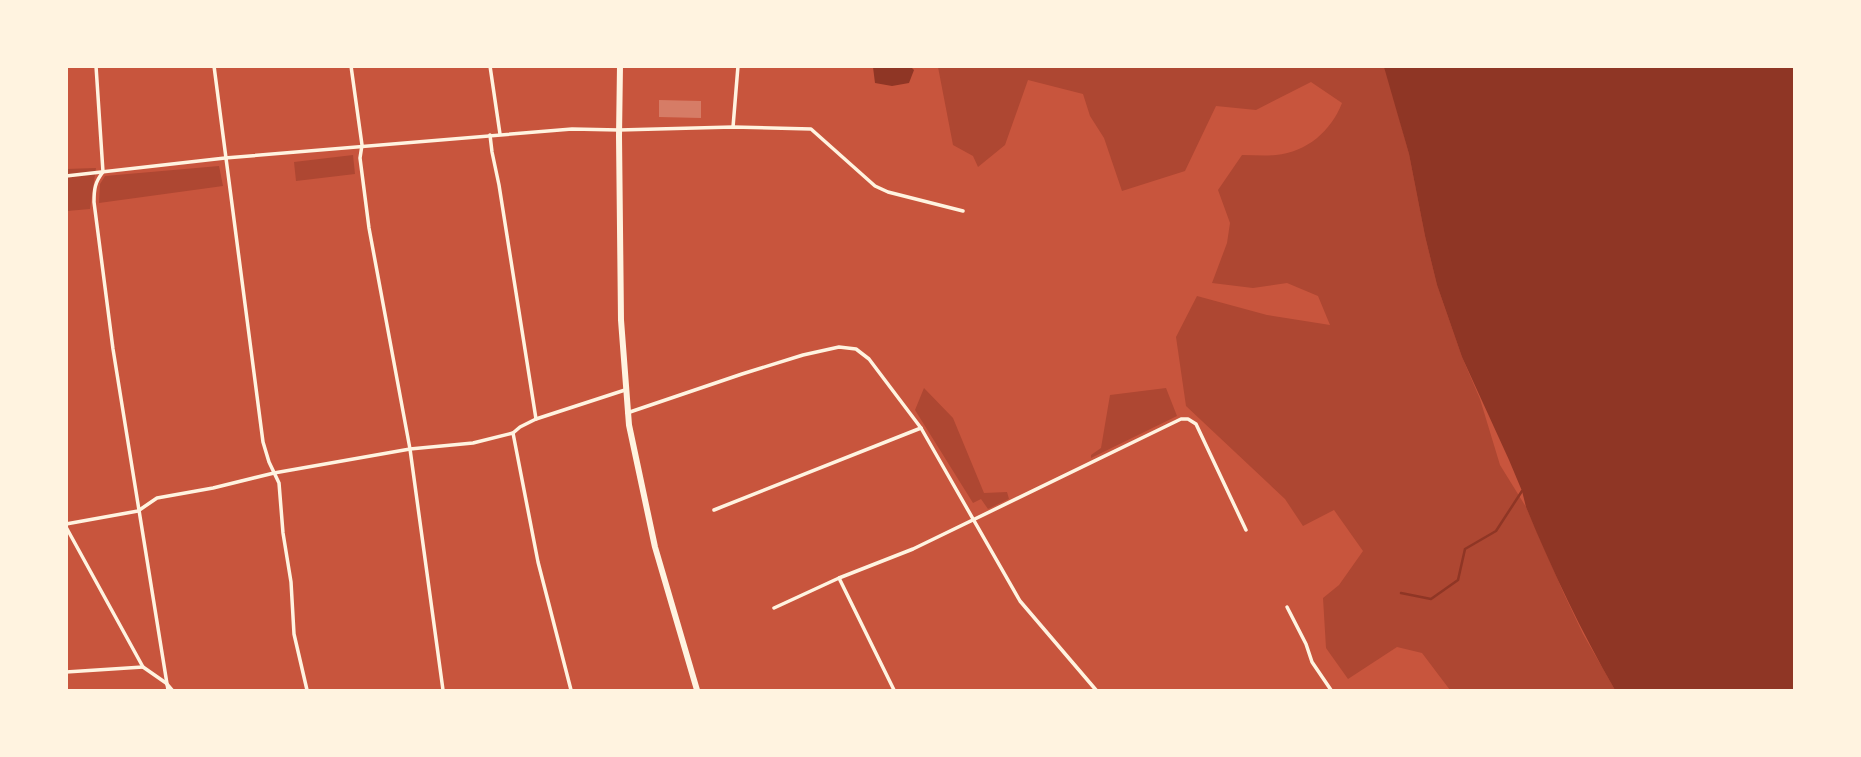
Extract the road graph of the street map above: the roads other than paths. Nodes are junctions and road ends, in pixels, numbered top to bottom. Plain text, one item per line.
1 (96, 66) edge
2 (214, 66) edge
3 (351, 66) edge
4 (490, 66) edge
5 (620, 66) edge
6 (738, 66) edge
7 (733, 127) junction
8 (619, 133) junction
9 (500, 134) junction
10 (490, 135) junction
11 (362, 145) junction
12 (225, 158) junction
13 (103, 172) junction
14 (66, 176) edge
15 (963, 211) dead end
16 (625, 390) junction
17 (627, 412) junction
18 (536, 419) junction
19 (921, 428) junction
20 (513, 433) junction
21 (410, 449) junction
22 (274, 473) junction
23 (138, 510) junction
24 (714, 510) dead end
25 (974, 519) junction
26 (66, 525) edge
27 (1246, 530) dead end
28 (839, 578) junction
29 (1287, 607) dead end
30 (774, 608) dead end
31 (143, 667) junction
32 (66, 672) edge
33 (166, 683) junction
34 (170, 691) edge
35 (307, 691) edge
36 (443, 691) edge
37 (571, 691) edge
38 (697, 691) edge
39 (894, 691) edge
40 (1096, 691) edge
41 (1331, 691) edge

1 - 13 street
2 - 12 street
3 - 11 street
4 - 9 street
5 - 8 main road
6 - 7 street
7 - 8 street
7 - 15 street
8 - 9 street
8 - 16 main road
9 - 10 street
10 - 11 street
10 - 18 street
11 - 12 street
11 - 21 street
12 - 13 street
12 - 22 street
13 - 14 street
13 - 23 street
16 - 17 main road
16 - 18 street
17 - 19 street
17 - 38 main road
18 - 20 street
19 - 24 street
19 - 25 street
20 - 21 street
20 - 37 street
21 - 22 street
21 - 36 street
22 - 23 street
22 - 35 street
23 - 26 street
23 - 33 street
25 - 27 street
25 - 28 street
25 - 40 street
26 - 31 street
28 - 30 street
28 - 39 street
29 - 41 street
31 - 32 street
31 - 33 street
33 - 34 street

